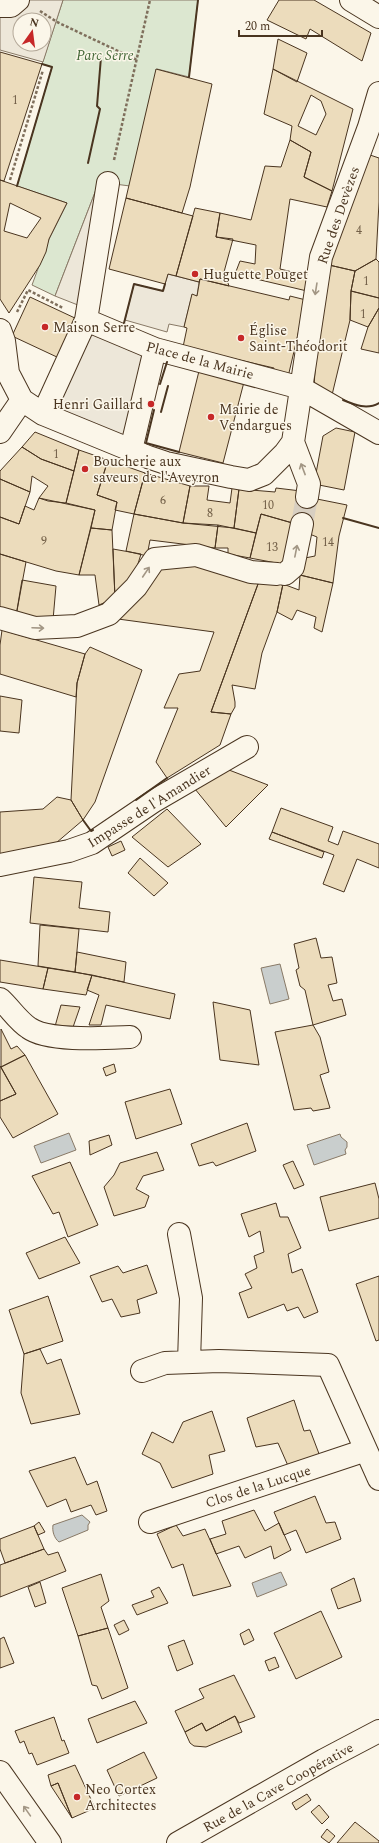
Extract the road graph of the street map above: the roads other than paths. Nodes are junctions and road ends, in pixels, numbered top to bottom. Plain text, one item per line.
1 (351, 0) edge
2 (27, 4) edge
3 (0, 6) edge
4 (379, 17) edge
5 (379, 93) edge
6 (374, 129) edge
7 (108, 184) road end
8 (86, 320) junction
9 (0, 330) edge
10 (155, 349) junction
11 (301, 388) junction
12 (22, 400) junction
13 (43, 414) junction
14 (0, 432) edge
15 (379, 433) edge
16 (293, 442) junction
17 (131, 450) junction
18 (307, 497) tunnel mouth
19 (302, 524) tunnel mouth
20 (0, 618) edge
21 (247, 747) dead end
22 (0, 865) edge
23 (0, 1000) edge
24 (130, 1037) dead end
25 (179, 1234) dead end
26 (189, 1362) junction
27 (142, 1371) dead end
28 (366, 1450) junction
29 (379, 1479) edge
30 (150, 1522) dead end
31 (379, 1731) edge
32 (0, 1772) edge
33 (50, 1843) edge
34 (178, 1843) edge

1 - 4 street
2 - 3 street
5 - 6 street, Rue des Devèzes
6 -> 11 street, Rue des Devèzes
7 - 8 street
8 - 10 street, Place de la Mairie
8 - 13 street
9 - 12 street
10 - 11 street, Place de la Mairie
10 - 17 street
11 - 15 street, Place de la Mairie
11 - 16 street
12 - 13 street
12 - 14 street
13 - 17 street
16 - 17 street
18 -> 16 street
20 -> 19 street
21 - 22 street, Impasse de l'Amandier
23 - 24 street
25 - 26 street
26 - 27 street
26 - 28 street
28 - 29 street
28 - 30 street, Clos de la Lucque
31 - 34 street, Rue de la Cave Coopérative
33 -> 32 street

